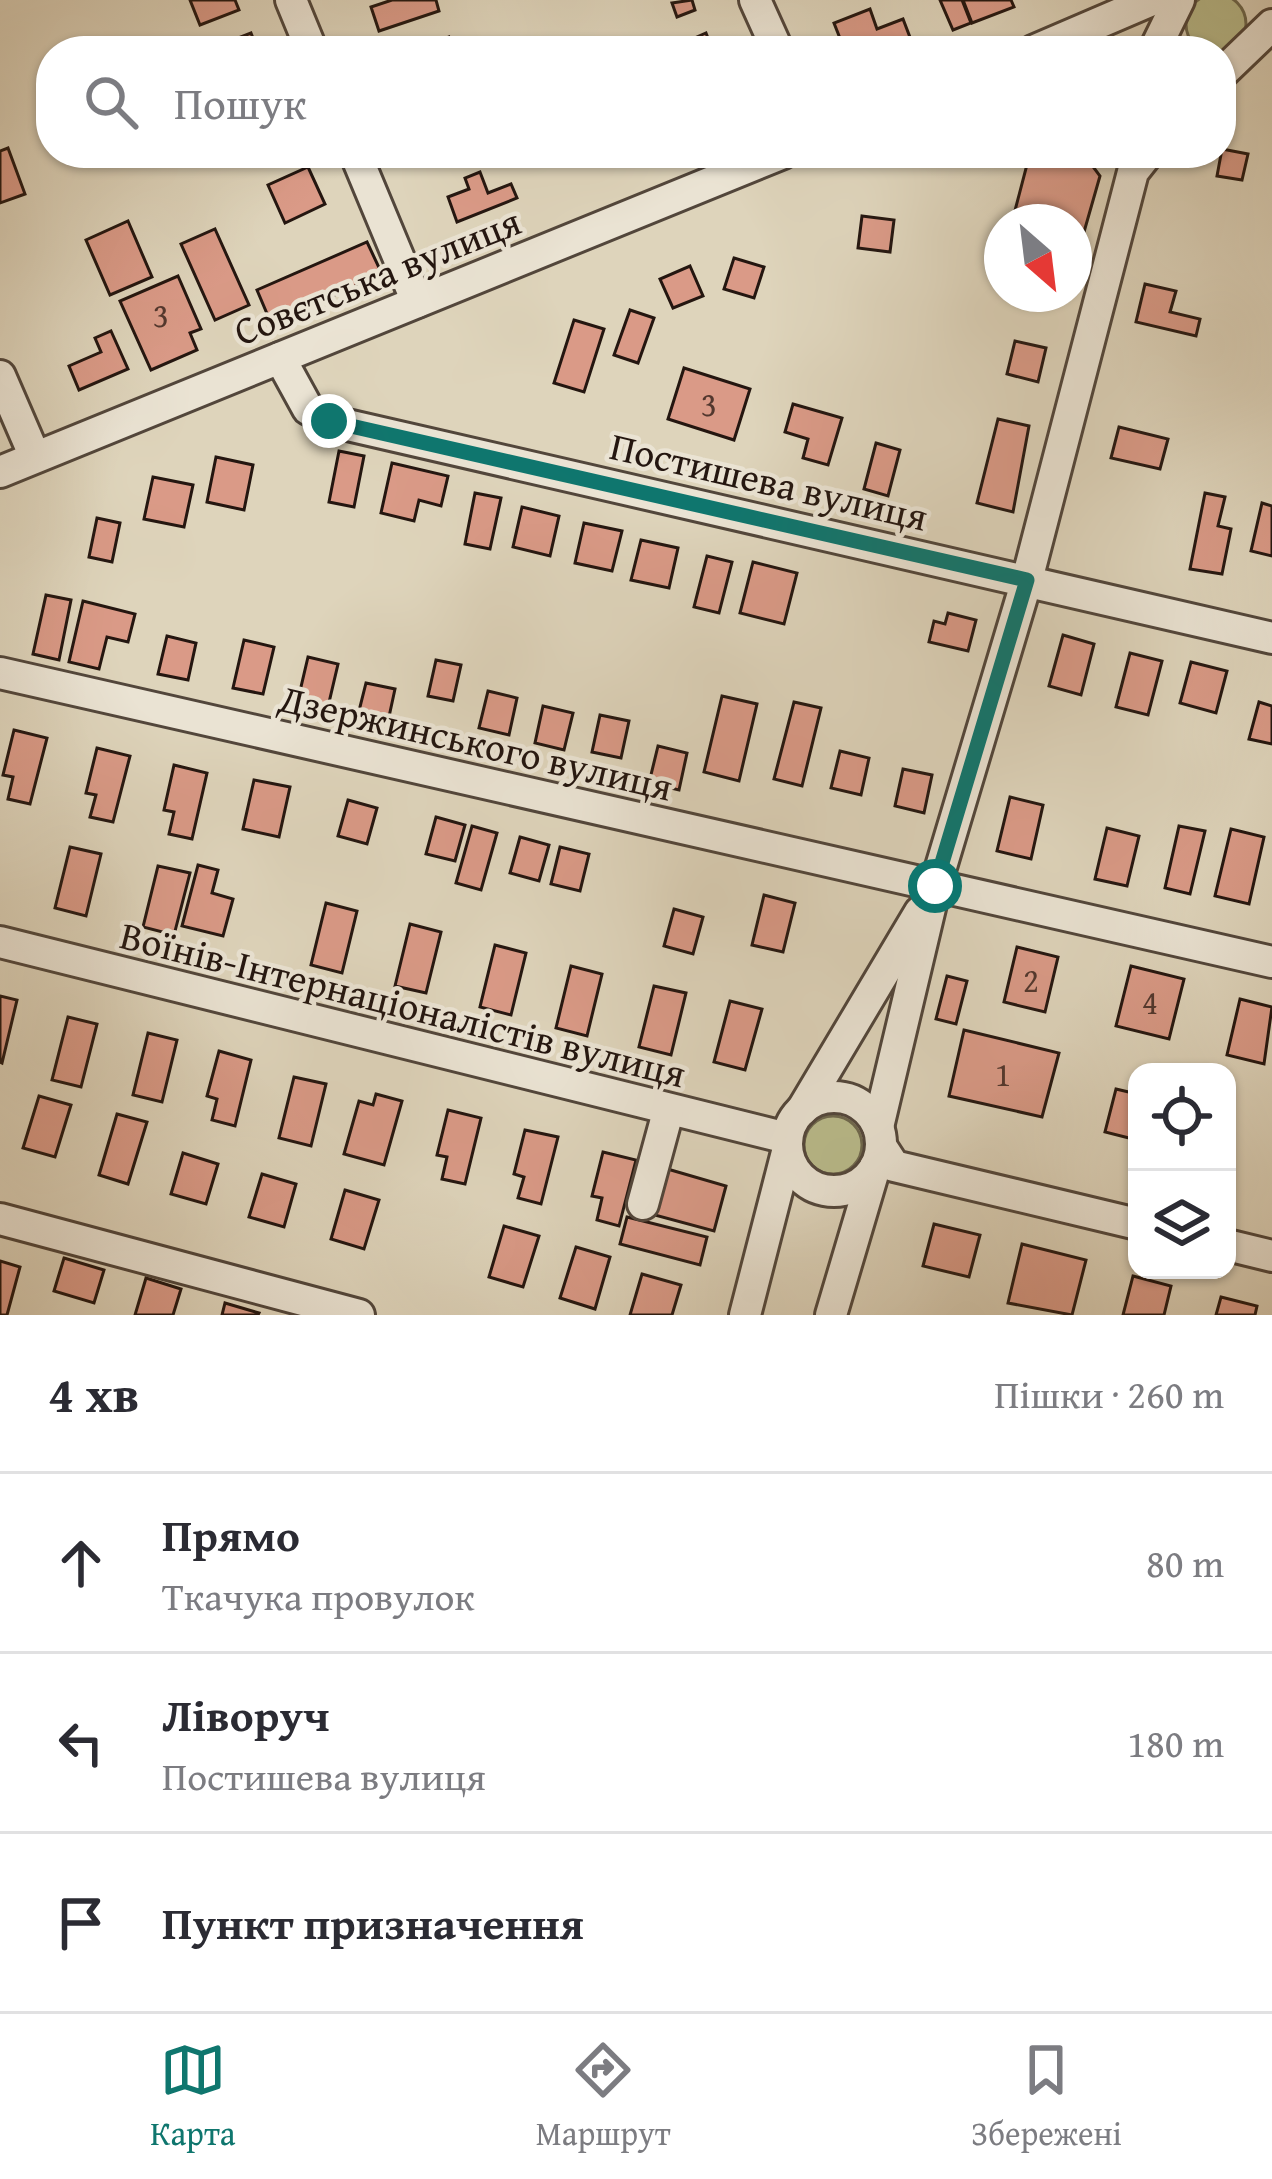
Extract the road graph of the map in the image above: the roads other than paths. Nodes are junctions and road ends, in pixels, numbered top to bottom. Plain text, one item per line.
1 (291, 0) edge
2 (755, 0) edge
3 (1152, 0) edge
4 (1179, 0) edge
5 (1268, 21) edge
6 (306, 36) edge
7 (771, 36) edge
8 (1068, 36) edge
9 (1161, 36) edge
10 (1236, 55) edge
11 (361, 168) edge
12 (746, 168) edge
13 (1137, 168) edge
14 (417, 302) junction
15 (280, 358) junction
16 (0, 376) edge
17 (35, 457) junction
18 (0, 472) edge
19 (1027, 580) junction
20 (1272, 638) edge
21 (0, 673) edge
22 (935, 886) junction
23 (0, 942) edge
24 (1272, 962) edge
25 (802, 1110) junction
26 (668, 1112) junction
27 (787, 1145) junction
28 (878, 1147) junction
29 (643, 1204) dead end
30 (0, 1219) edge
31 (1128, 1222) edge
32 (1236, 1247) edge
33 (1272, 1256) edge
34 (359, 1315) edge
35 (745, 1315) edge
36 (831, 1315) edge

1 - 6 street
2 - 7 street
3 - 8 street
4 - 9 street
5 - 10 street
11 - 14 street
12 - 14 street, Совєтська вулиця
13 - 19 street
14 - 15 street, Совєтська вулиця
15 - 17 street, Совєтська вулиця
15 - 19 street, Постишева вулиця
16 - 17 street
17 - 18 street, Совєтська вулиця
19 - 20 street, Постишева вулиця
19 - 22 street
21 - 22 street, Дзержинського вулиця
22 - 24 street, Дзержинського вулиця
22 - 25 street
22 - 28 street
23 - 26 street, Воїнів-Інтернаціоналістів вулиця
25 - 27 street
25 - 28 street
26 - 27 street, Воїнів-Інтернаціоналістів вулиця
26 - 29 street
27 - 28 street
27 - 35 street
28 - 31 street
28 - 36 street
30 - 34 street
32 - 33 street

